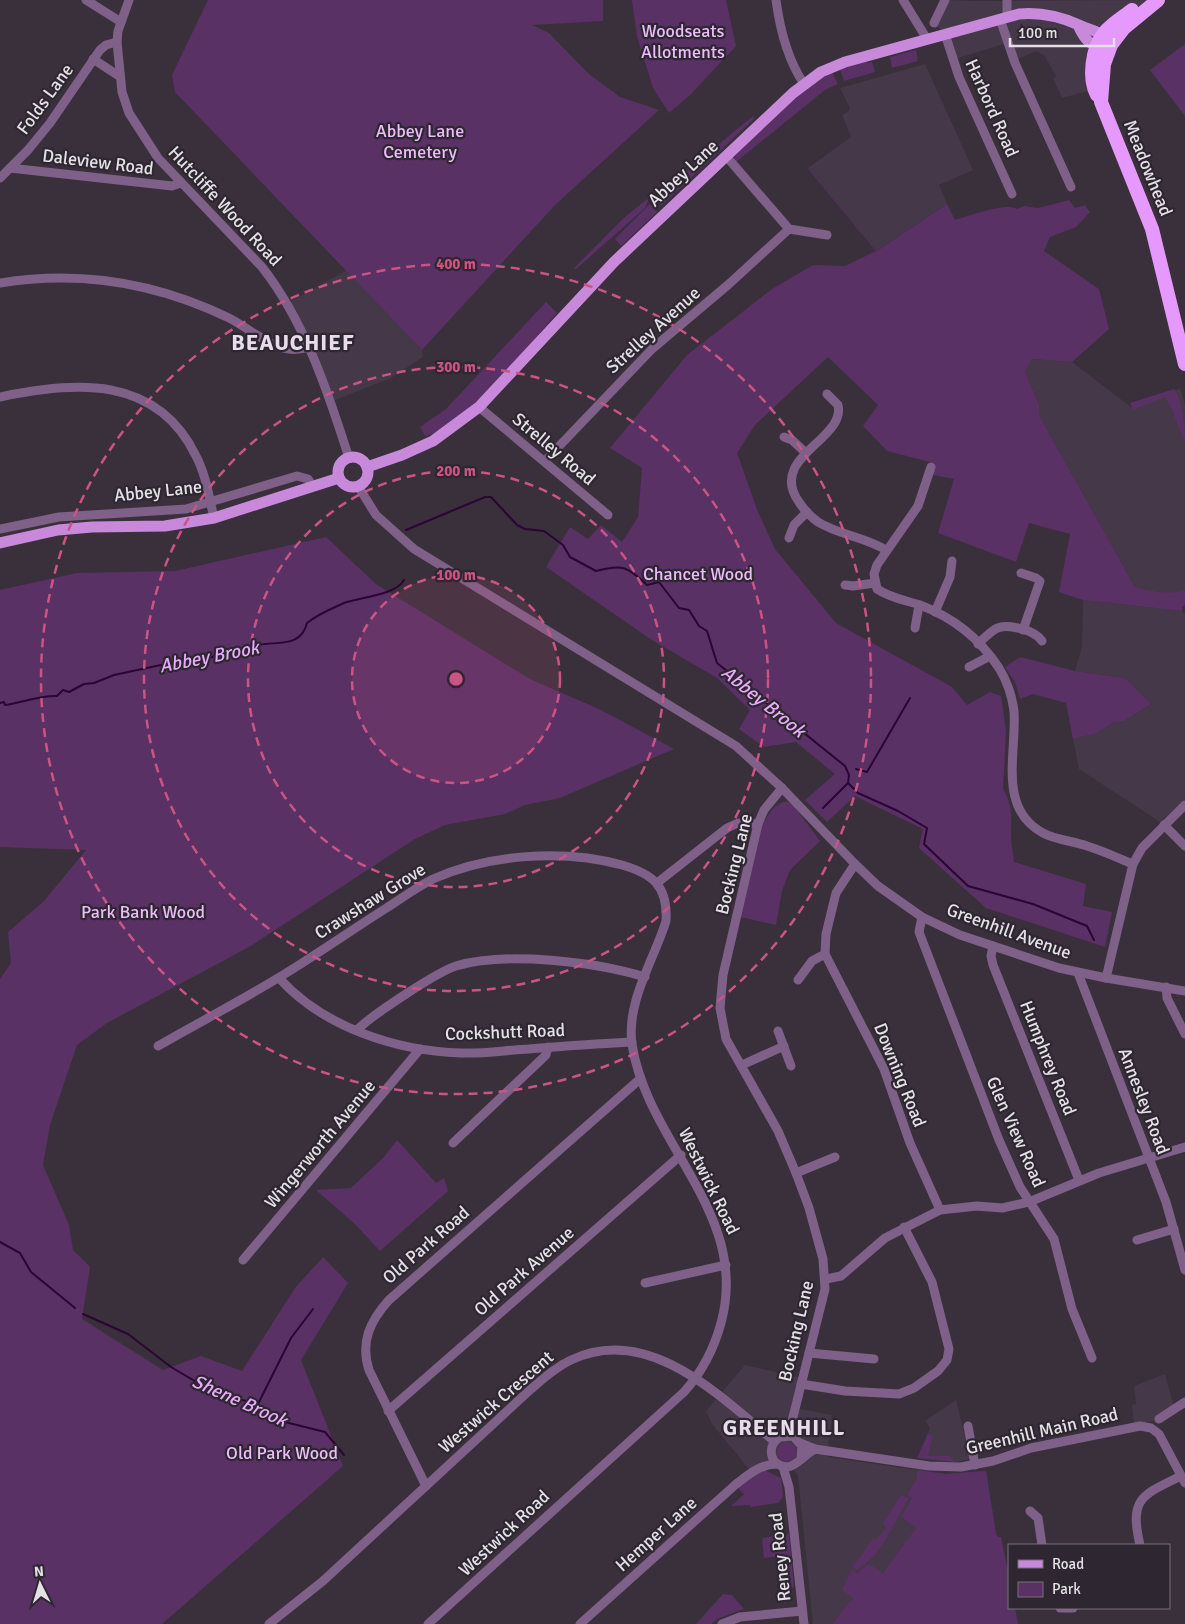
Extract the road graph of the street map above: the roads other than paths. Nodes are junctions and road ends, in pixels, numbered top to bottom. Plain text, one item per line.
1 (86, 0) edge
2 (129, 0) edge
3 (776, 0) edge
4 (903, 0) edge
5 (945, 0) edge
6 (1007, 0) edge
7 (1146, 0) edge
8 (1158, 0) edge
9 (1003, 18) junction
10 (121, 22) junction
11 (934, 23) dead end
12 (945, 34) junction
13 (927, 39) junction
14 (117, 42) junction
15 (1104, 42) junction
16 (93, 59) junction
17 (119, 76) junction
18 (804, 84) junction
19 (726, 156) junction
20 (10, 168) junction
21 (0, 178) edge
22 (181, 183) junction
23 (1071, 188) dead end
24 (1012, 194) dead end
25 (790, 229) junction
26 (827, 235) dead end
27 (0, 283) edge
28 (308, 347) junction
29 (1185, 364) edge
30 (827, 394) dead end
31 (0, 397) edge
32 (479, 407) junction
33 (784, 437) dead end
34 (806, 453) junction
35 (349, 458) junction
36 (545, 461) junction
37 (367, 467) junction
38 (930, 467) dead end
39 (339, 478) junction
40 (313, 486) junction
41 (358, 486) junction
42 (211, 503) junction
43 (807, 512) junction
44 (608, 515) dead end
45 (214, 518) junction
46 (0, 529) edge
47 (789, 538) dead end
48 (0, 543) edge
49 (886, 550) junction
50 (952, 561) dead end
51 (1021, 573) dead end
52 (875, 583) junction
53 (845, 585) dead end
54 (919, 605) junction
55 (936, 612) junction
56 (915, 628) dead end
57 (1024, 630) junction
58 (1042, 641) dead end
59 (978, 644) junction
60 (990, 656) junction
61 (969, 666) dead end
62 (782, 788) junction
63 (1185, 805) edge
64 (758, 824) junction
65 (1164, 825) junction
66 (1185, 846) edge
67 (855, 864) junction
68 (1133, 864) junction
69 (657, 883) junction
70 (922, 916) junction
71 (993, 946) junction
72 (825, 954) junction
73 (1078, 973) junction
74 (645, 977) junction
75 (279, 978) junction
76 (1106, 978) junction
77 (798, 980) dead end
78 (1166, 987) junction
79 (1185, 991) edge
80 (357, 1030) junction
81 (778, 1031) dead end
82 (1185, 1034) edge
83 (632, 1042) junction
84 (158, 1046) dead end
85 (784, 1046) junction
86 (548, 1047) junction
87 (420, 1049) junction
88 (742, 1065) junction
89 (791, 1066) dead end
90 (640, 1078) junction
91 (452, 1143) dead end
92 (1185, 1147) edge
93 (681, 1155) junction
94 (835, 1157) dead end
95 (1149, 1157) junction
96 (796, 1173) junction
97 (1079, 1180) junction
98 (1029, 1202) junction
99 (940, 1210) junction
100 (904, 1227) junction
101 (1174, 1229) junction
102 (1137, 1240) dead end
103 (243, 1260) dead end
104 (726, 1265) junction
105 (1185, 1270) edge
106 (826, 1280) junction
107 (645, 1283) dead end
108 (809, 1353) junction
109 (1092, 1358) dead end
110 (874, 1359) dead end
111 (696, 1379) junction
112 (801, 1384) junction
113 (1185, 1402) edge
114 (388, 1411) junction
115 (1159, 1419) dead end
116 (792, 1421) junction
117 (968, 1426) dead end
118 (784, 1436) junction
119 (799, 1440) junction
120 (774, 1441) junction
121 (815, 1449) junction
122 (771, 1454) junction
123 (798, 1462) junction
124 (780, 1465) junction
125 (975, 1465) junction
126 (755, 1470) junction
127 (1183, 1479) edge
128 (426, 1486) junction
129 (789, 1487) junction
130 (1030, 1511) dead end
131 (1042, 1544) edge
132 (1140, 1544) edge
133 (802, 1611) junction
134 (269, 1624) edge
135 (428, 1624) edge
136 (580, 1624) edge
137 (722, 1624) edge
138 (804, 1624) edge

1 - 10 street
2 - 10 street, Hutcliffe Wood Road
3 - 18 street
4 - 13 street
5 - 11 street
6 - 9 street
7 - 15 highway
8 - 15 highway
9 - 12 main road, Abbey Lane
9 - 15 main road, Abbey Lane
9 - 23 street
10 - 14 street, Hutcliffe Wood Road
12 - 13 main road, Abbey Lane
12 - 24 street, Harbord Road
13 - 18 main road, Abbey Lane
14 - 16 street, Folds Lane
14 - 17 street, Hutcliffe Wood Road
15 - 29 highway, Meadowhead
16 - 17 street, Folds Lane
16 - 20 street, Folds Lane
17 - 22 street, Hutcliffe Wood Road
18 - 19 main road, Abbey Lane
19 - 25 street
19 - 32 main road, Abbey Lane
20 - 21 street, Folds Lane
20 - 22 street, Daleview Road
22 - 28 street, Hutcliffe Wood Road
25 - 26 street
25 - 36 street, Strelley Avenue
27 - 28 street
28 - 35 street, Hutcliffe Wood Road
30 - 34 street
31 - 42 street
32 - 36 street, Strelley Road
32 - 37 main road, Abbey Lane
33 - 34 street
34 - 43 street
35 - 37 main road
35 - 39 main road
36 - 44 street, Strelley Road
37 - 41 main road
38 - 49 street
39 - 40 main road, Abbey Lane
39 - 41 main road
40 - 42 street, Abbey Lane
40 - 45 main road, Abbey Lane
41 - 62 street
42 - 45 street
42 - 46 street, Abbey Lane
43 - 47 street
43 - 49 street
45 - 48 main road, Abbey Lane
49 - 52 street
50 - 55 street
51 - 57 street
52 - 53 street
52 - 54 street
54 - 55 street
54 - 56 street
55 - 59 street
57 - 58 street
57 - 59 street
59 - 60 street
60 - 61 street
60 - 68 street
62 - 64 street, Bocking Lane
62 - 67 street, Greenhill Avenue
63 - 65 street
64 - 69 street
64 - 88 street, Bocking Lane
65 - 66 street
65 - 68 street
67 - 70 street, Greenhill Avenue
67 - 72 street
68 - 76 street
69 - 74 street, Westwick Road
69 - 75 street, Crawshaw Grove
70 - 71 street, Greenhill Avenue
70 - 98 street, Glen View Road
71 - 73 street, Greenhill Avenue
71 - 97 street, Humphrey Road
72 - 77 street
72 - 99 street, Downing Road
73 - 76 street, Greenhill Avenue
73 - 95 street, Annesley Road
74 - 80 street
74 - 83 street, Westwick Road
75 - 80 street, Cockshutt Road
75 - 84 street, Crawshaw Grove
76 - 78 street, Greenhill Avenue
78 - 79 street, Greenhill Avenue
78 - 82 street
80 - 87 street, Cockshutt Road
81 - 85 street
83 - 86 street, Cockshutt Road
83 - 90 street, Westwick Road
85 - 88 street
85 - 89 street
86 - 87 street, Cockshutt Road
86 - 91 street
87 - 103 street, Wingerworth Avenue
88 - 96 street, Bocking Lane
90 - 93 street, Westwick Road
90 - 114 street, Old Park Road
92 - 95 street
93 - 104 street, Westwick Road
93 - 114 street, Old Park Avenue
94 - 96 street
95 - 97 street
95 - 101 street, Annesley Road
96 - 106 street, Bocking Lane
97 - 98 street
98 - 99 street
98 - 109 street, Glen View Road
99 - 100 street
100 - 106 street
100 - 112 street
101 - 102 street
101 - 105 street, Annesley Road
104 - 107 street
104 - 111 street, Westwick Road
106 - 108 street, Bocking Lane
108 - 110 street
108 - 112 street, Bocking Lane
111 - 120 street, Westwick Crescent
111 - 128 street, Westwick Crescent
111 - 135 street, Westwick Road
112 - 116 street, Bocking Lane
113 - 115 street
114 - 128 street, Old Park Road
116 - 118 street, Bocking Lane
116 - 119 street
117 - 125 street
118 - 119 street
118 - 120 street
119 - 121 street, Greenhill Main Road
119 - 123 street
120 - 122 street
121 - 123 street
121 - 125 street, Greenhill Main Road
122 - 124 street
122 - 126 street, Hemper Lane
123 - 124 street
123 - 129 street, Reney Road
124 - 126 street, Hemper Lane
124 - 129 street, Reney Road
125 - 127 street, Greenhill Main Road
126 - 136 street, Hemper Lane
127 - 132 street
128 - 134 street, Westwick Crescent
129 - 133 street, Reney Road
130 - 131 street
133 - 137 street
133 - 138 street, Reney Road

